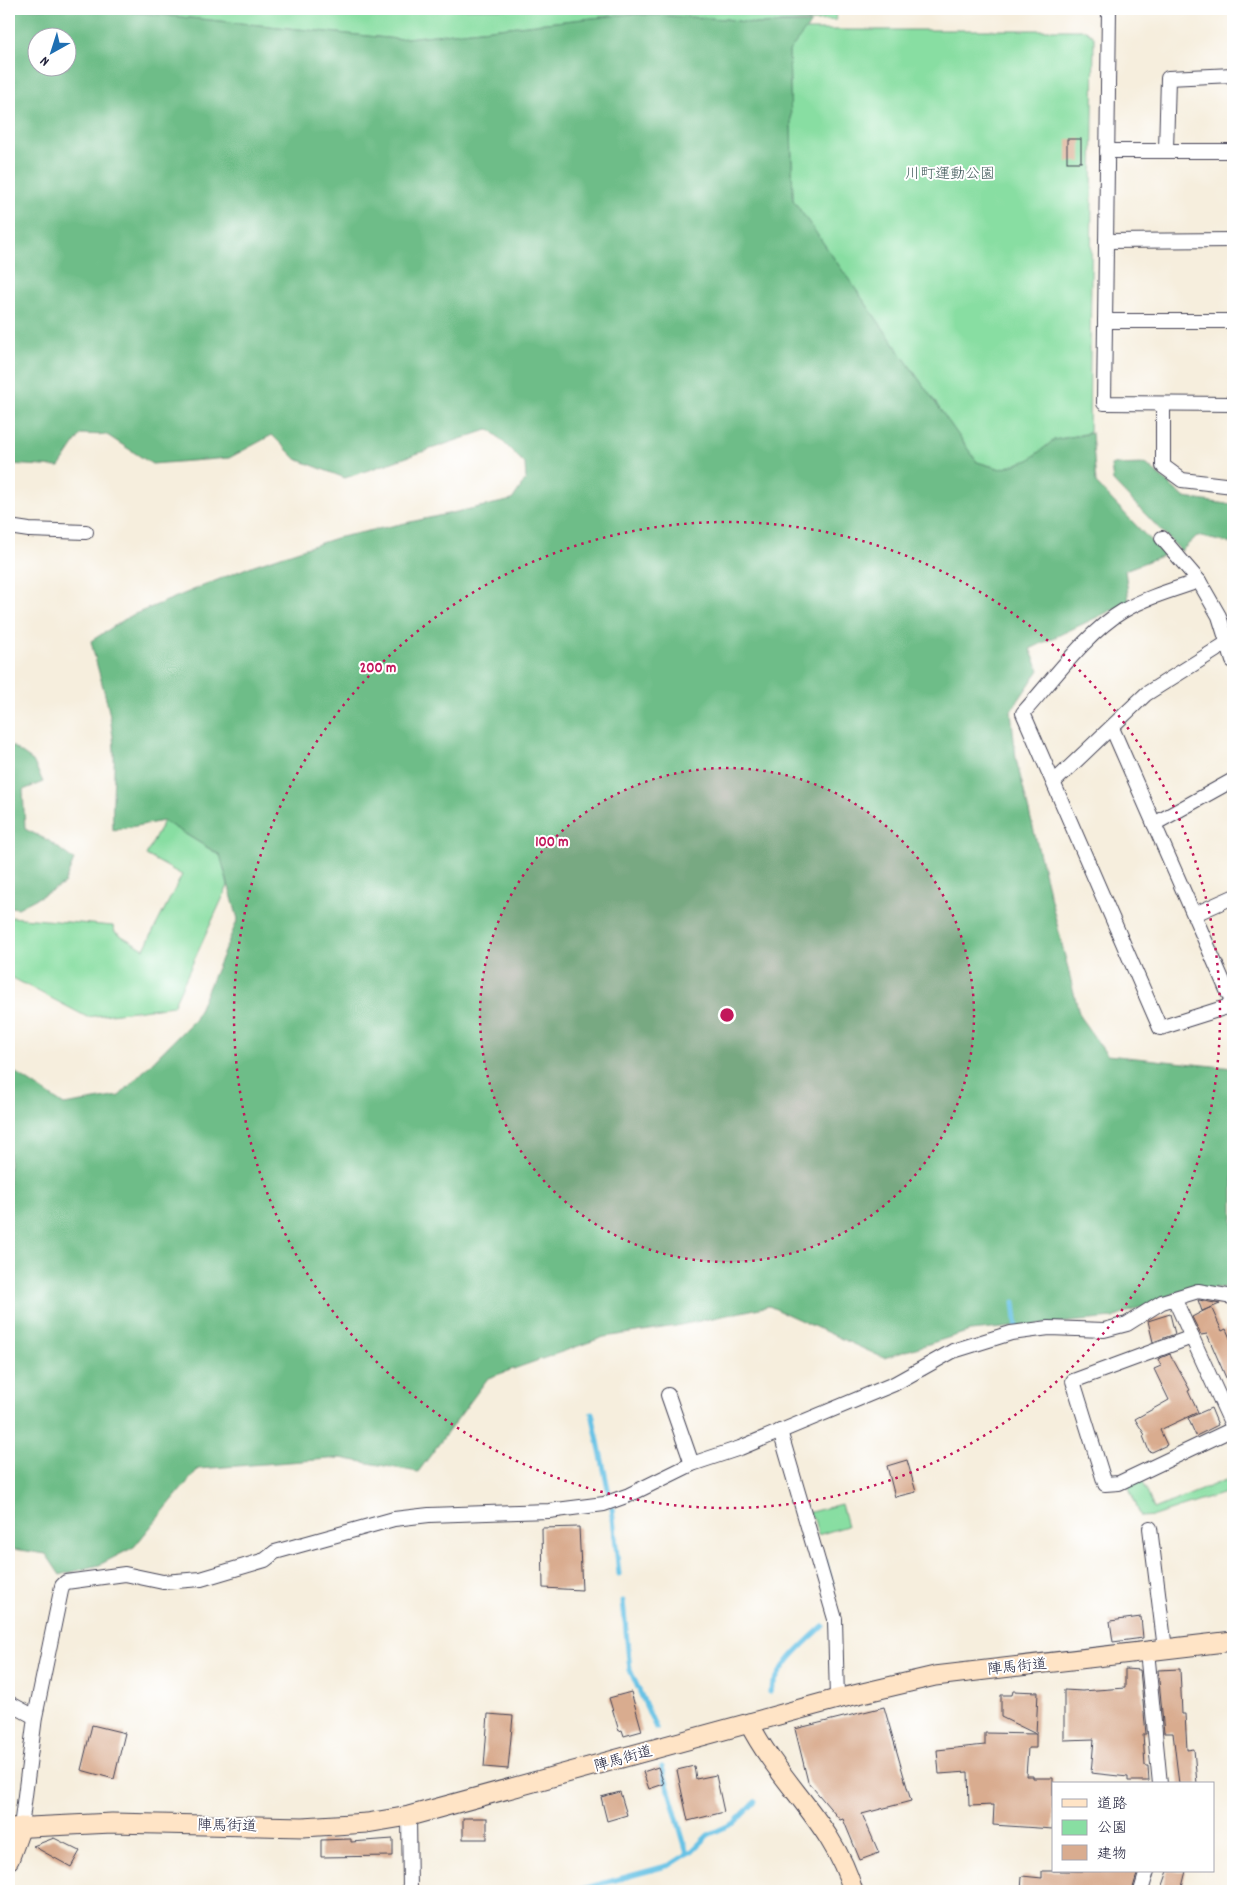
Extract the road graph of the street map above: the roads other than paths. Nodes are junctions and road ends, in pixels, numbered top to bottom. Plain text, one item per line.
1 (1109, 9) edge
2 (1233, 75) edge
3 (1166, 150) junction
4 (1107, 151) junction
5 (1233, 151) edge
6 (1233, 240) edge
7 (1106, 241) junction
8 (1105, 321) junction
9 (1233, 321) edge
10 (1163, 404) junction
11 (1233, 404) edge
12 (1233, 486) edge
13 (9, 526) edge
14 (86, 532) dead end
15 (1162, 538) dead end
16 (1199, 581) junction
17 (1228, 643) junction
18 (1233, 661) edge
19 (1112, 728) junction
20 (1233, 780) edge
21 (1054, 782) junction
22 (1154, 824) junction
23 (1233, 897) edge
24 (1195, 914) junction
25 (1233, 1005) edge
26 (1174, 1298) junction
27 (1233, 1298) edge
28 (1192, 1337) junction
29 (668, 1396) dead end
30 (1233, 1428) edge
31 (780, 1431) junction
32 (692, 1464) junction
33 (1150, 1528) dead end
34 (1233, 1640) edge
35 (1156, 1650) junction
36 (837, 1698) junction
37 (9, 1702) edge
38 (35, 1717) junction
39 (749, 1722) junction
40 (1160, 1782) edge
41 (409, 1816) junction
42 (15, 1828) edge
43 (9, 1860) edge
44 (1147, 1872) edge
45 (410, 1891) edge
46 (853, 1891) edge
47 (1141, 1891) edge

1 - 4 street
2 - 3 street
3 - 4 street
3 - 5 street
4 - 7 street
6 - 7 street
7 - 8 street
8 - 9 street
8 - 10 street
10 - 11 street
10 - 12 street
13 - 14 street
15 - 16 street
16 - 17 street
16 - 21 street
17 - 18 street
17 - 19 street
19 - 21 street
19 - 22 street
20 - 22 street
21 - 25 street
22 - 24 street
23 - 24 street
24 - 25 street
26 - 27 street
26 - 28 street
26 - 31 street
28 - 30 street
28 - 30 street
29 - 32 street
31 - 32 street
31 - 36 street
32 - 38 street
33 - 35 street
34 - 35 main road, 陣馬街道
35 - 36 main road, 陣馬街道
35 - 40 street
36 - 39 main road, 陣馬街道
37 - 38 street
38 - 42 street
39 - 41 main road, 陣馬街道
39 - 46 main road
41 - 42 main road, 陣馬街道
41 - 45 street
42 - 43 main road
44 - 47 street

